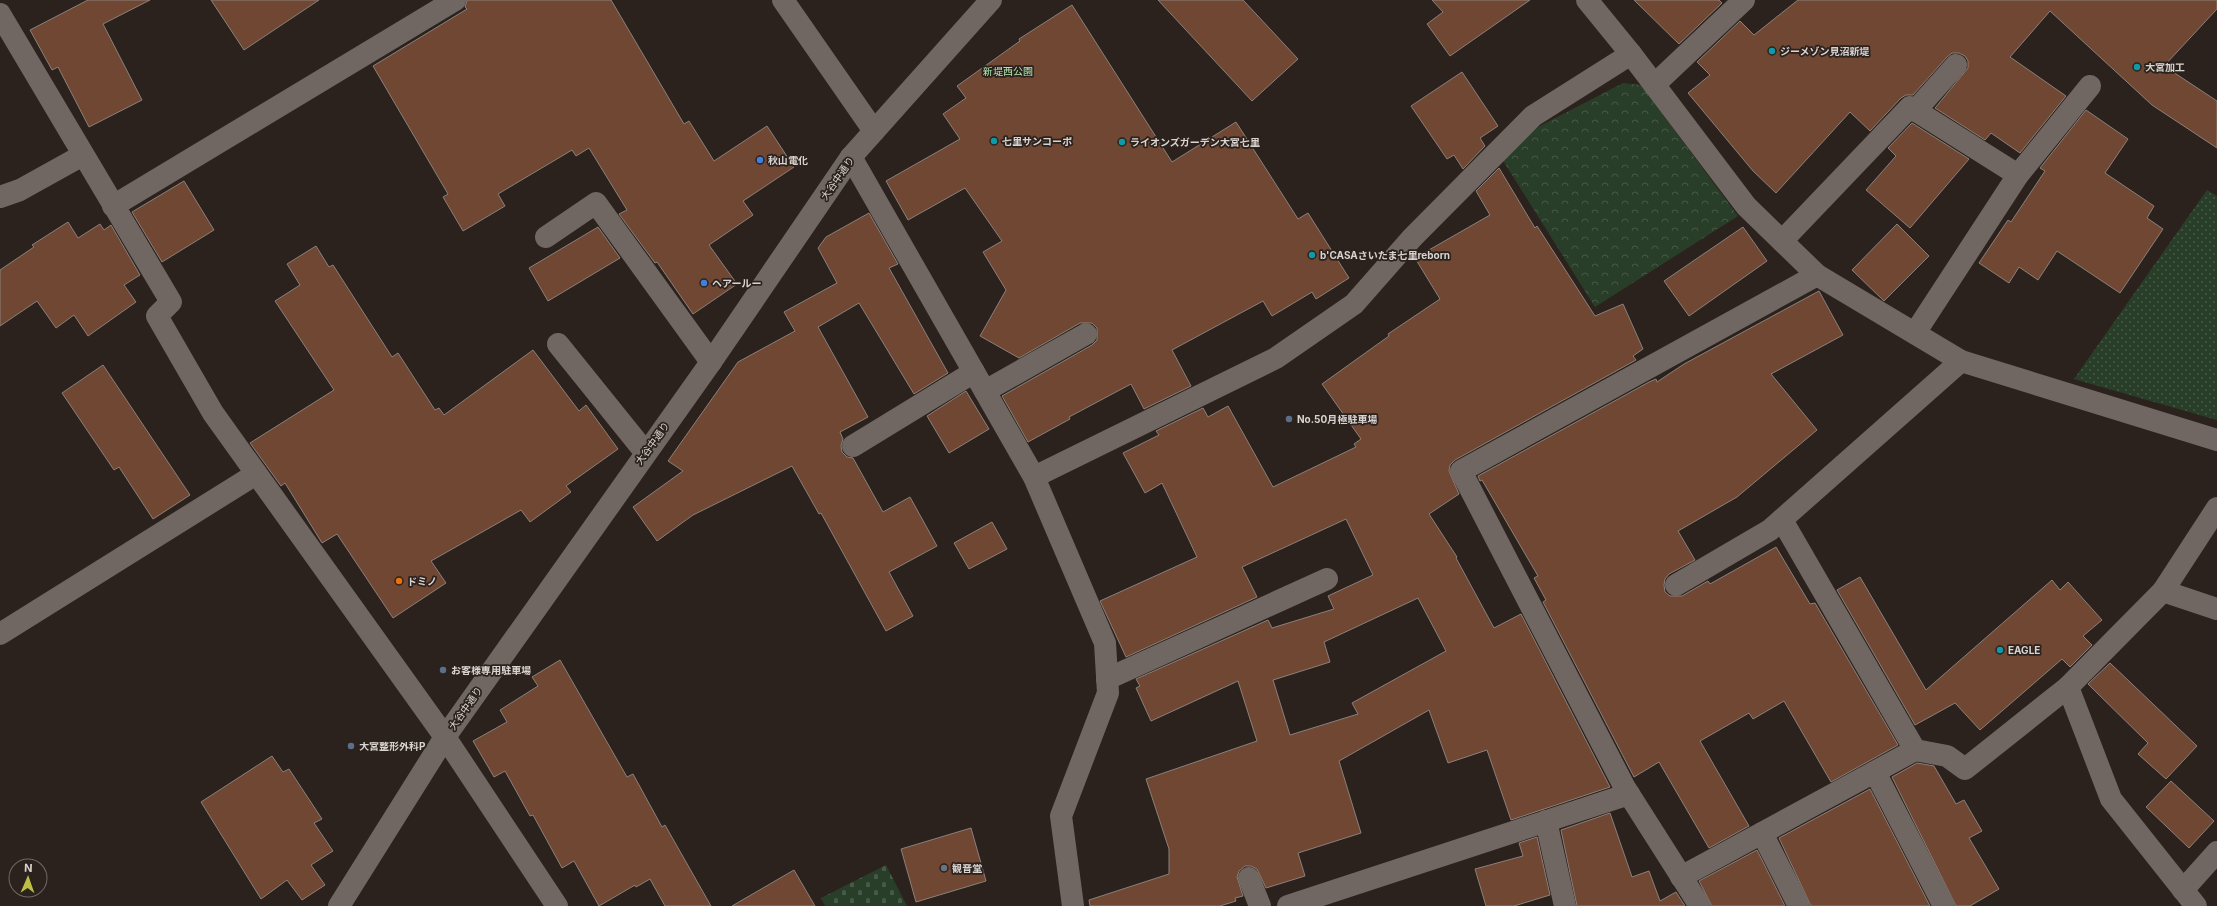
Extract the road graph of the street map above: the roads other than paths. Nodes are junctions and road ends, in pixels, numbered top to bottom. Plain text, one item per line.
1 (455, 0) edge
2 (783, 0) edge
3 (991, 0) edge
4 (1587, 0) edge
5 (1744, 0) edge
6 (0, 14) edge
7 (1631, 54) junction
8 (1956, 65) dead end
9 (1654, 85) junction
10 (2090, 86) dead end
11 (1915, 111) junction
12 (874, 131) junction
13 (83, 155) junction
14 (851, 157) junction
15 (2018, 175) junction
16 (0, 197) edge
17 (113, 206) junction
18 (546, 237) dead end
19 (1782, 241) junction
20 (1817, 275) junction
21 (1914, 333) junction
22 (1086, 334) dead end
23 (558, 344) dead end
24 (1962, 361) junction
25 (711, 362) junction
26 (974, 372) junction
27 (985, 391) junction
28 (2217, 440) edge
29 (853, 446) dead end
30 (645, 452) junction
31 (256, 474) junction
32 (1034, 477) junction
33 (2217, 508) edge
34 (1782, 520) junction
35 (1327, 580) dead end
36 (1676, 585) dead end
37 (2163, 591) junction
38 (2217, 609) edge
39 (0, 634) edge
40 (1108, 679) junction
41 (2068, 687) junction
42 (445, 738) junction
43 (1915, 750) junction
44 (1875, 772) junction
45 (1629, 794) junction
46 (1546, 821) junction
47 (1762, 833) junction
48 (2217, 852) edge
49 (1681, 877) junction
50 (1249, 878) dead end
51 (2190, 898) edge
52 (1315, 902) edge
53 (339, 906) edge
54 (557, 906) edge
55 (1073, 906) edge
56 (1260, 906) edge
57 (1288, 906) edge
58 (1566, 906) edge
59 (1700, 906) edge
60 (1799, 906) edge
61 (1944, 906) edge

1 - 17 street
2 - 12 street
3 - 12 street, 大谷中通り
4 - 7 street
5 - 9 street
6 - 13 street
7 - 9 street
7 - 32 street
8 - 11 street
9 - 19 street
10 - 15 street
11 - 15 street
11 - 19 street
12 - 14 street, 大谷中通り
13 - 16 street
13 - 17 street
14 - 25 street, 大谷中通り
14 - 26 street
15 - 21 street
17 - 31 street
18 - 25 street
19 - 20 street
20 - 21 street
20 - 45 street
21 - 24 street
22 - 27 street
23 - 30 street
24 - 28 street
24 - 34 street
25 - 30 street, 大谷中通り
26 - 27 street
26 - 29 street
27 - 32 street
30 - 42 street, 大谷中通り
31 - 39 street
31 - 42 street
32 - 40 street
33 - 37 street
34 - 36 street
34 - 43 street
35 - 40 street
37 - 38 street
37 - 41 street
40 - 55 street
41 - 43 street
41 - 51 street
42 - 53 street, 大谷中通り
42 - 54 street
43 - 44 street
44 - 47 street
44 - 61 street
45 - 46 street
45 - 49 street
46 - 52 street
46 - 58 street
47 - 49 street
47 - 60 street
48 - 51 street
49 - 59 street
50 - 56 street
52 - 57 street

